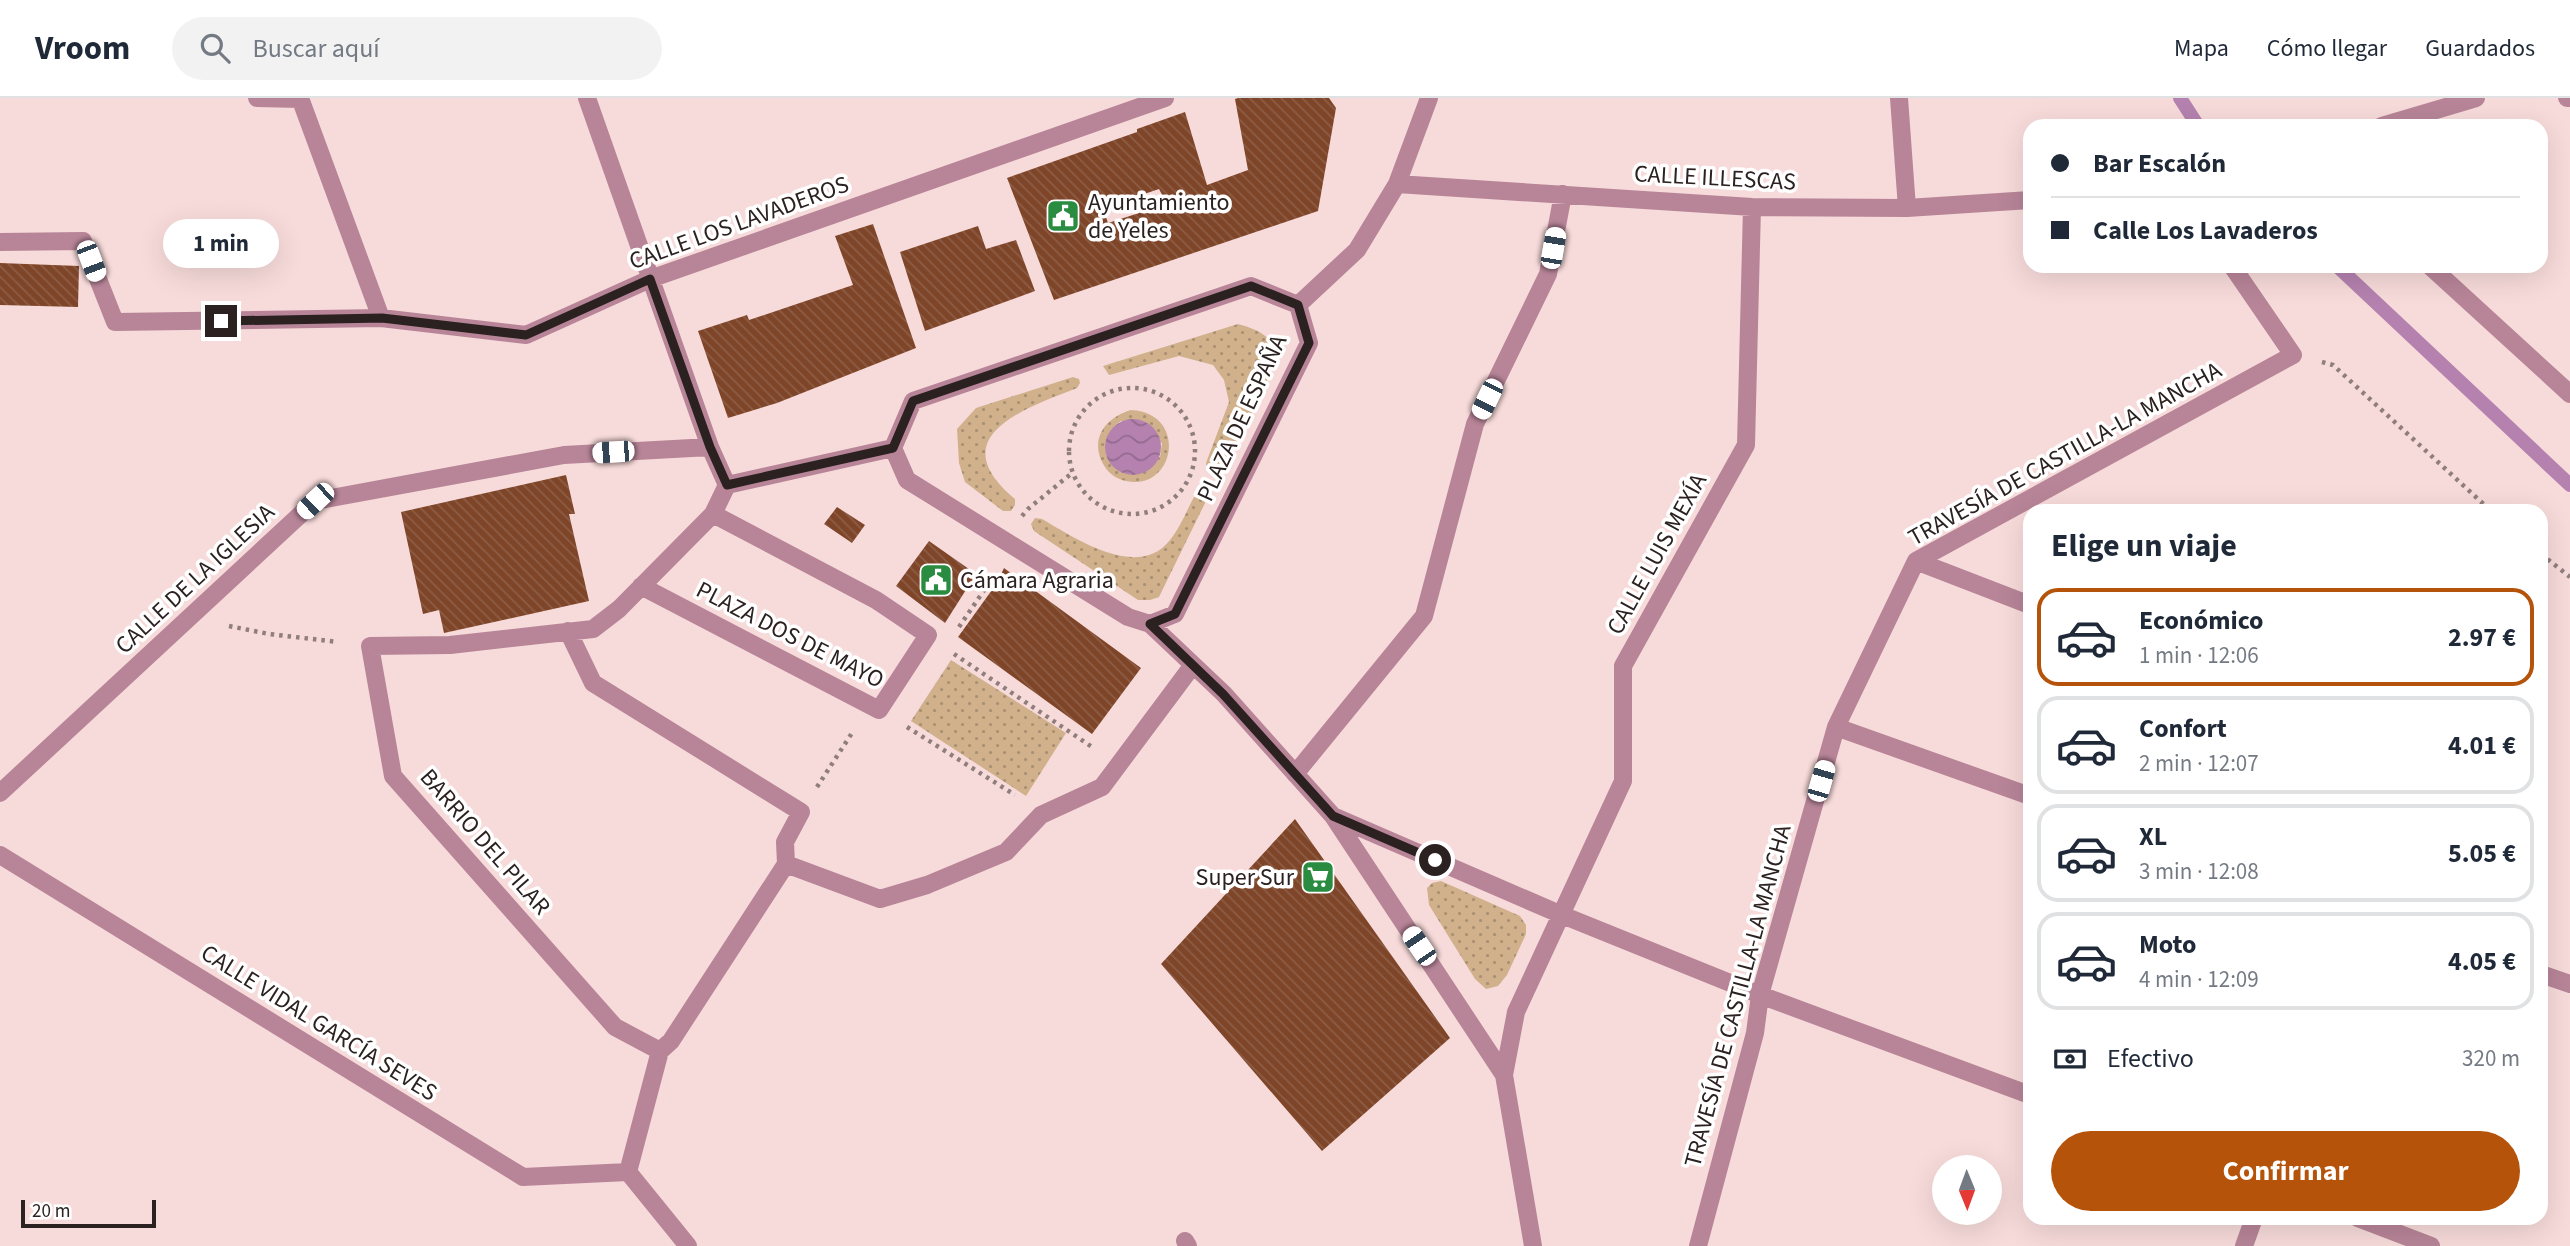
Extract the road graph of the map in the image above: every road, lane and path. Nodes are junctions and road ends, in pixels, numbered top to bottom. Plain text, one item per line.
1 (257, 98) edge
2 (300, 98) edge
3 (587, 98) edge
4 (1165, 98) edge
5 (1429, 98) edge
6 (1899, 98) edge
7 (2476, 98) edge
8 (2406, 119) edge
9 (1397, 184) junction
10 (1563, 194) junction
11 (2023, 200) edge
12 (1752, 207) junction
13 (1907, 208) junction
14 (0, 242) edge
15 (2237, 273) edge
16 (2438, 273) edge
17 (650, 279) junction
18 (1298, 305) junction
19 (382, 318) junction
20 (2294, 355) junction
21 (2570, 394) edge
22 (710, 447) junction
23 (893, 448) junction
24 (727, 485) junction
25 (2483, 504) edge
26 (1116, 512) joint
27 (713, 514) junction
28 (2548, 560) edge
29 (1916, 561) junction
30 (993, 562) dead end
31 (2570, 577) edge
32 (641, 586) junction
33 (2023, 603) edge
34 (190, 618) junction
35 (1150, 624) junction
36 (568, 631) junction
37 (953, 635) dead end
38 (370, 646) junction
39 (944, 648) dead end
40 (1193, 665) junction
41 (869, 705) junction
42 (896, 721) dead end
43 (1836, 727) junction
44 (1118, 765) junction
45 (1295, 774) junction
46 (0, 793) edge
47 (2023, 794) edge
48 (801, 812) junction
49 (1044, 814) junction
50 (1333, 816) junction
51 (0, 855) edge
52 (786, 864) junction
53 (1562, 915) junction
54 (2548, 976) edge
55 (2570, 984) edge
56 (1759, 995) junction
57 (660, 1051) junction
58 (1504, 1075) junction
59 (2023, 1092) edge
60 (628, 1172) junction
61 (2252, 1225) edge
62 (2376, 1225) edge
63 (688, 1246) edge
64 (1533, 1246) edge
65 (1698, 1246) edge
66 (2244, 1246) edge
67 (2431, 1246) edge

1 - 2 street
2 - 19 street
3 - 17 street
4 - 17 street, CALLE LOS LAVADEROS
5 - 9 street
6 - 13 street
7 - 8 street
9 - 10 street, CALLE ILLESCAS
9 - 18 street
10 - 12 street, CALLE ILLESCAS
10 - 45 street
11 - 13 street, CALLE ILLESCAS
12 - 13 street, CALLE ILLESCAS
12 - 53 street, CALLE LUIS MEXÍA
14 - 19 street, CALLE LOS LAVADEROS
15 - 20 street
16 - 21 street
17 - 19 street, CALLE LOS LAVADEROS
17 - 22 street
18 - 23 street, PLAZA DE ESPAÑA
18 - 35 street, PLAZA DE ESPAÑA
20 - 25 path
20 - 29 street, TRAVESÍA DE CASTILLA-LA MANCHA
22 - 24 street
22 - 34 street, CALLE DE LA IGLESIA
23 - 24 street
23 - 35 street
24 - 27 street
26 - 26 path
27 - 32 street
27 - 41 street, PLAZA DOS DE MAYO
28 - 31 path
29 - 33 street
29 - 43 street, TRAVESÍA DE CASTILLA-LA MANCHA
30 - 37 path
32 - 36 street
32 - 41 street, PLAZA DOS DE MAYO
34 - 38 path
34 - 46 street, CALLE DE LA IGLESIA
35 - 40 street
36 - 38 street
36 - 48 street
38 - 57 street, BARRIO DEL PILAR
39 - 44 path
40 - 44 street
40 - 45 street
41 - 48 path
42 - 49 path
43 - 47 street
43 - 56 street, TRAVESÍA DE CASTILLA-LA MANCHA
44 - 49 street
45 - 50 street
48 - 52 street
49 - 52 street
50 - 53 street
50 - 58 street
51 - 60 street, CALLE VIDAL GARCÍA SEVES
52 - 57 street
53 - 56 street
53 - 58 street, CALLE LUIS MEXÍA
54 - 55 street
56 - 59 street
56 - 65 street, TRAVESÍA DE CASTILLA-LA MANCHA
57 - 60 street
58 - 64 street
60 - 63 street
61 - 66 street
62 - 67 street

